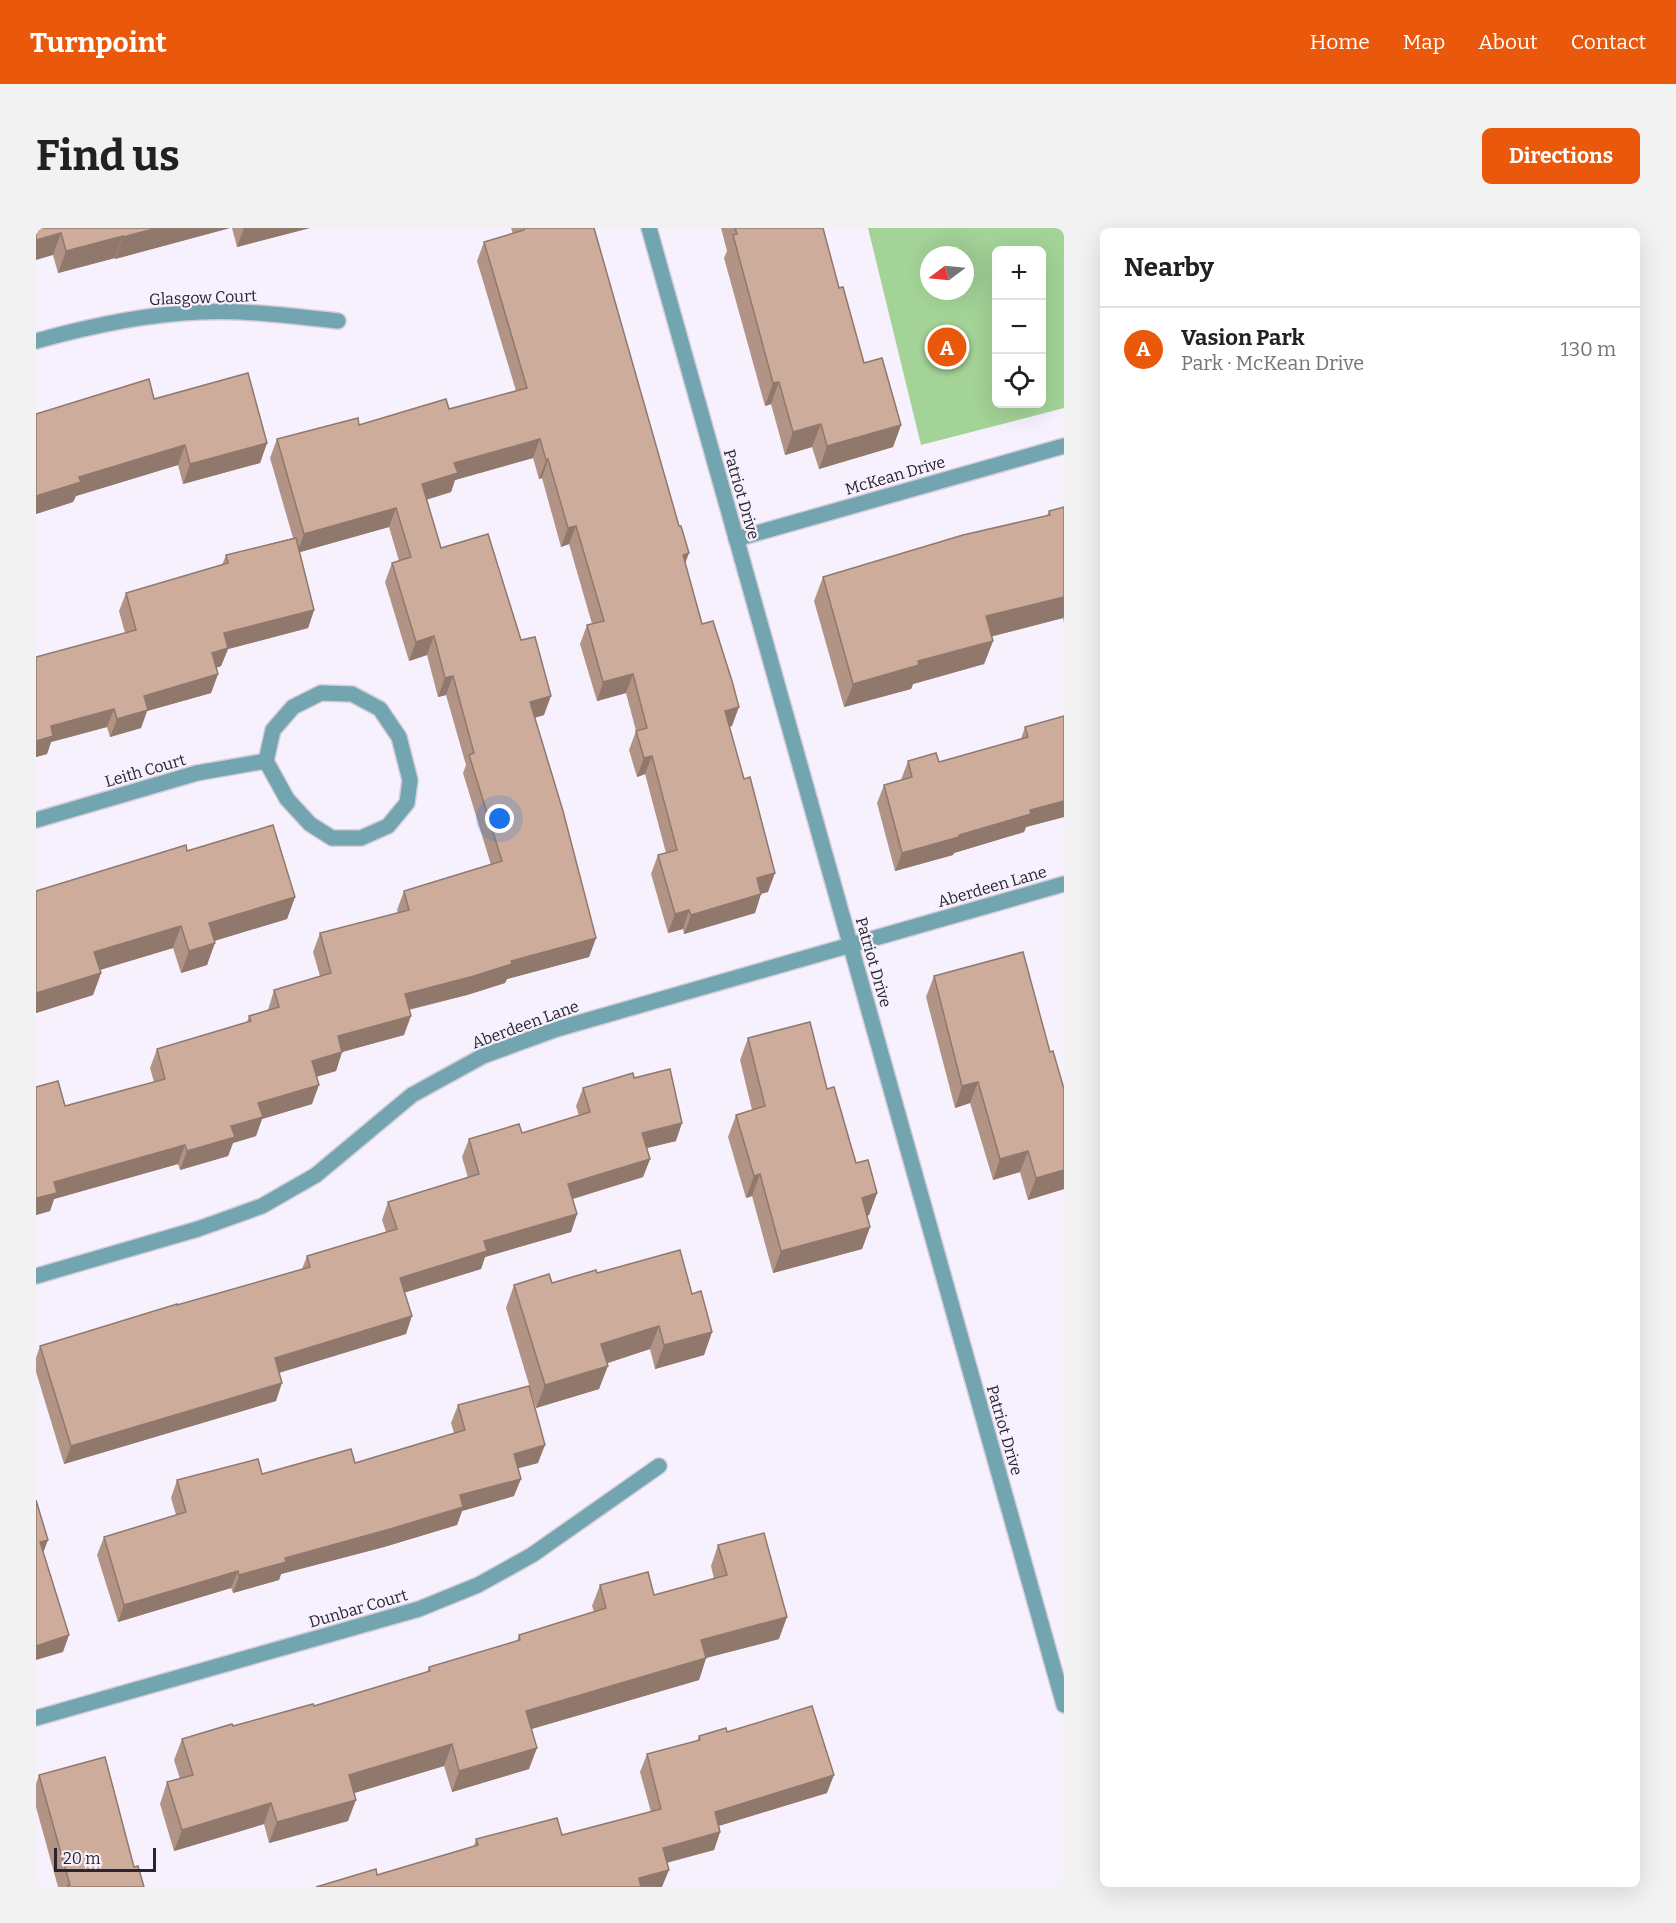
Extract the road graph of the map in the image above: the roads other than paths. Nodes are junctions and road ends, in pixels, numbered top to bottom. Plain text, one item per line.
1 (649, 228) edge
2 (338, 321) dead end
3 (36, 341) edge
4 (1064, 446) edge
5 (736, 539) junction
6 (266, 761) junction
7 (36, 820) edge
8 (1064, 884) edge
9 (850, 945) junction
10 (36, 1276) edge
11 (659, 1466) dead end
12 (1064, 1705) edge
13 (36, 1718) edge

1 - 5 street, Patriot Drive
2 - 3 street, Glasgow Court
4 - 5 street, McKean Drive
5 - 9 street, Patriot Drive
6 - 6 street
6 - 7 street, Leith Court
8 - 9 street, Aberdeen Lane
9 - 10 street, Aberdeen Lane
9 - 12 street, Patriot Drive
11 - 13 street, Dunbar Court

